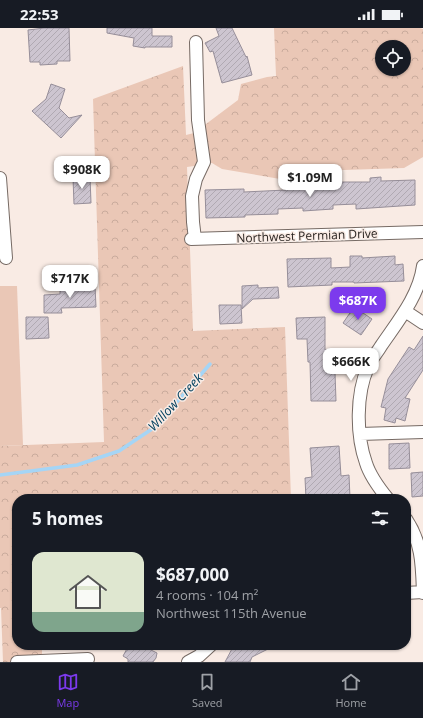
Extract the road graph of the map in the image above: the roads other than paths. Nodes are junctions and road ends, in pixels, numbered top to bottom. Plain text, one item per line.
1 (196, 42) dead end
2 (0, 178) edge
3 (422, 236) edge
4 (6, 258) dead end
5 (423, 266) edge
6 (405, 311) junction
7 (423, 323) edge
8 (423, 432) edge
9 (360, 434) junction
10 (384, 494) edge
11 (411, 526) edge
12 (423, 592) edge
13 (411, 593) edge
14 (206, 650) edge
15 (88, 659) dead end
16 (17, 662) edge
17 (188, 662) edge

1 - 3 street, Northwest Permian Drive
2 - 4 street
5 - 6 street
6 - 7 street
6 - 9 street
8 - 9 street
9 - 10 street
11 - 12 street
12 - 13 street
14 - 17 street
15 - 16 street

